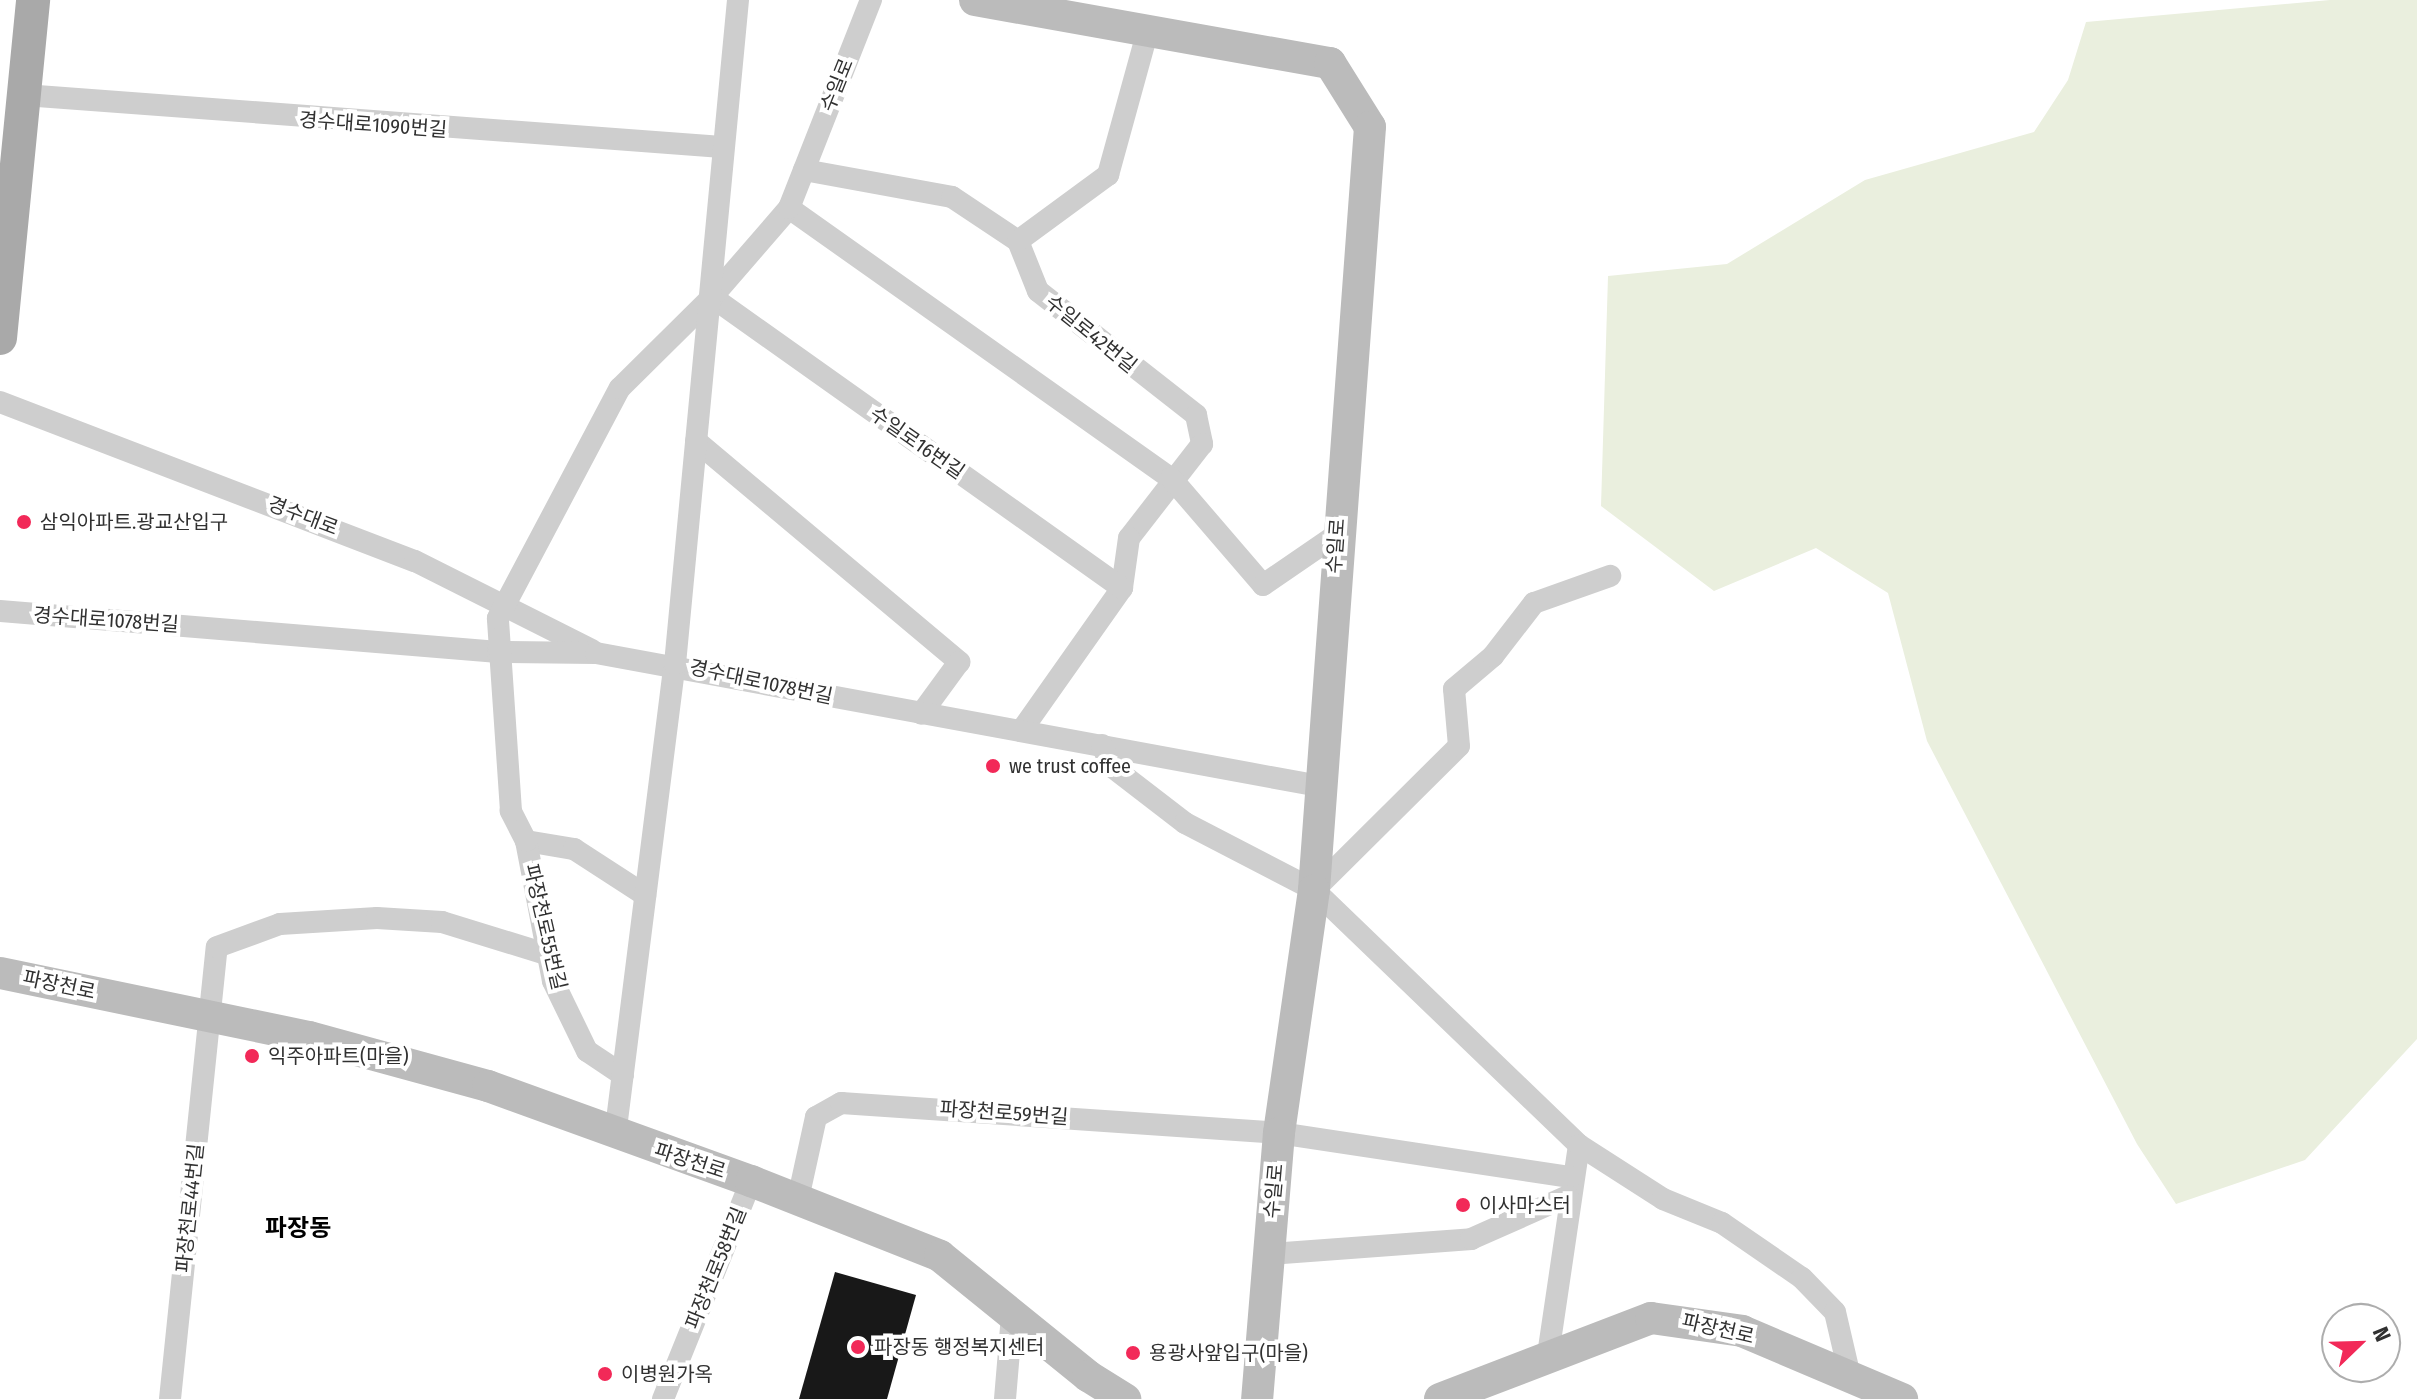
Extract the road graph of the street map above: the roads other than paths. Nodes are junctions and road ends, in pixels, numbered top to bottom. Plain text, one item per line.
1 (33, 0) edge
2 (738, 0) edge
3 (871, 0) edge
4 (975, 0) edge
5 (1148, 30) junction
6 (24, 95) junction
7 (722, 147) junction
8 (804, 170) junction
9 (789, 208) junction
10 (1018, 241) junction
11 (712, 297) junction
12 (0, 338) edge
13 (0, 402) edge
14 (696, 441) junction
15 (1171, 478) junction
16 (1336, 535) junction
17 (1610, 576) dead end
18 (1122, 588) junction
19 (505, 603) junction
20 (0, 611) edge
21 (498, 652) junction
22 (596, 653) junction
23 (675, 664) junction
24 (921, 714) junction
25 (1021, 731) junction
26 (1102, 745) junction
27 (1319, 786) junction
28 (526, 841) junction
29 (1314, 890) junction
30 (645, 895) junction
31 (549, 955) junction
32 (0, 973) edge
33 (211, 1017) junction
34 (623, 1075) junction
35 (1279, 1133) junction
36 (615, 1136) junction
37 (1579, 1145) junction
38 (751, 1181) junction
39 (1570, 1186) junction
40 (798, 1199) junction
41 (1269, 1254) junction
42 (1012, 1315) junction
43 (1547, 1361) junction
44 (1849, 1372) junction
45 (170, 1399) edge
46 (663, 1399) edge
47 (1005, 1399) edge
48 (1125, 1399) edge
49 (1257, 1399) edge
50 (1440, 1399) edge
51 (1902, 1399) edge

1 - 6 main road
2 - 7 street
3 - 8 street, 수일로
4 - 5 street, 수일로
5 - 10 street
5 - 16 street, 수일로
6 - 7 street, 경수대로1090번길
6 - 12 main road
7 - 11 street
8 - 9 street
8 - 10 street
9 - 11 street
9 - 15 street
10 - 15 street, 수일로42번길
11 - 14 street
11 - 18 street, 수일로16번길
11 - 19 street
13 - 19 street, 경수대로
14 - 23 street
14 - 24 street
15 - 16 street
15 - 18 street
16 - 27 street, 수일로
17 - 29 street
18 - 25 street
19 - 21 street
19 - 22 street, 경수대로
20 - 21 street, 경수대로1078번길
21 - 22 street, 경수대로1078번길
21 - 28 street
22 - 23 street, 경수대로1078번길
23 - 24 street, 경수대로1078번길
23 - 30 street
24 - 25 street, 경수대로1078번길
25 - 26 street, 경수대로1078번길
26 - 27 street, 경수대로1078번길
26 - 29 street
27 - 29 street, 수일로
28 - 30 street, 파장천로55번길
28 - 31 street, 파장천로55번길
29 - 35 street, 수일로
29 - 37 street
30 - 34 street
31 - 33 street
31 - 34 street, 파장천로55번길
32 - 33 street, 파장천로
33 - 36 street, 파장천로
33 - 45 street, 파장천로44번길
34 - 36 street
35 - 39 street, 파장천로59번길
35 - 40 street, 파장천로59번길
35 - 41 street, 수일로
36 - 38 street, 파장천로
37 - 39 street
37 - 44 street
38 - 40 street, 파장천로
38 - 46 street, 파장천로58번길
39 - 41 street
39 - 43 street
40 - 42 street, 파장천로
41 - 49 street, 수일로
42 - 47 street
42 - 48 street, 파장천로
43 - 44 street, 파장천로
43 - 50 street, 파장천로
44 - 51 street, 파장천로

